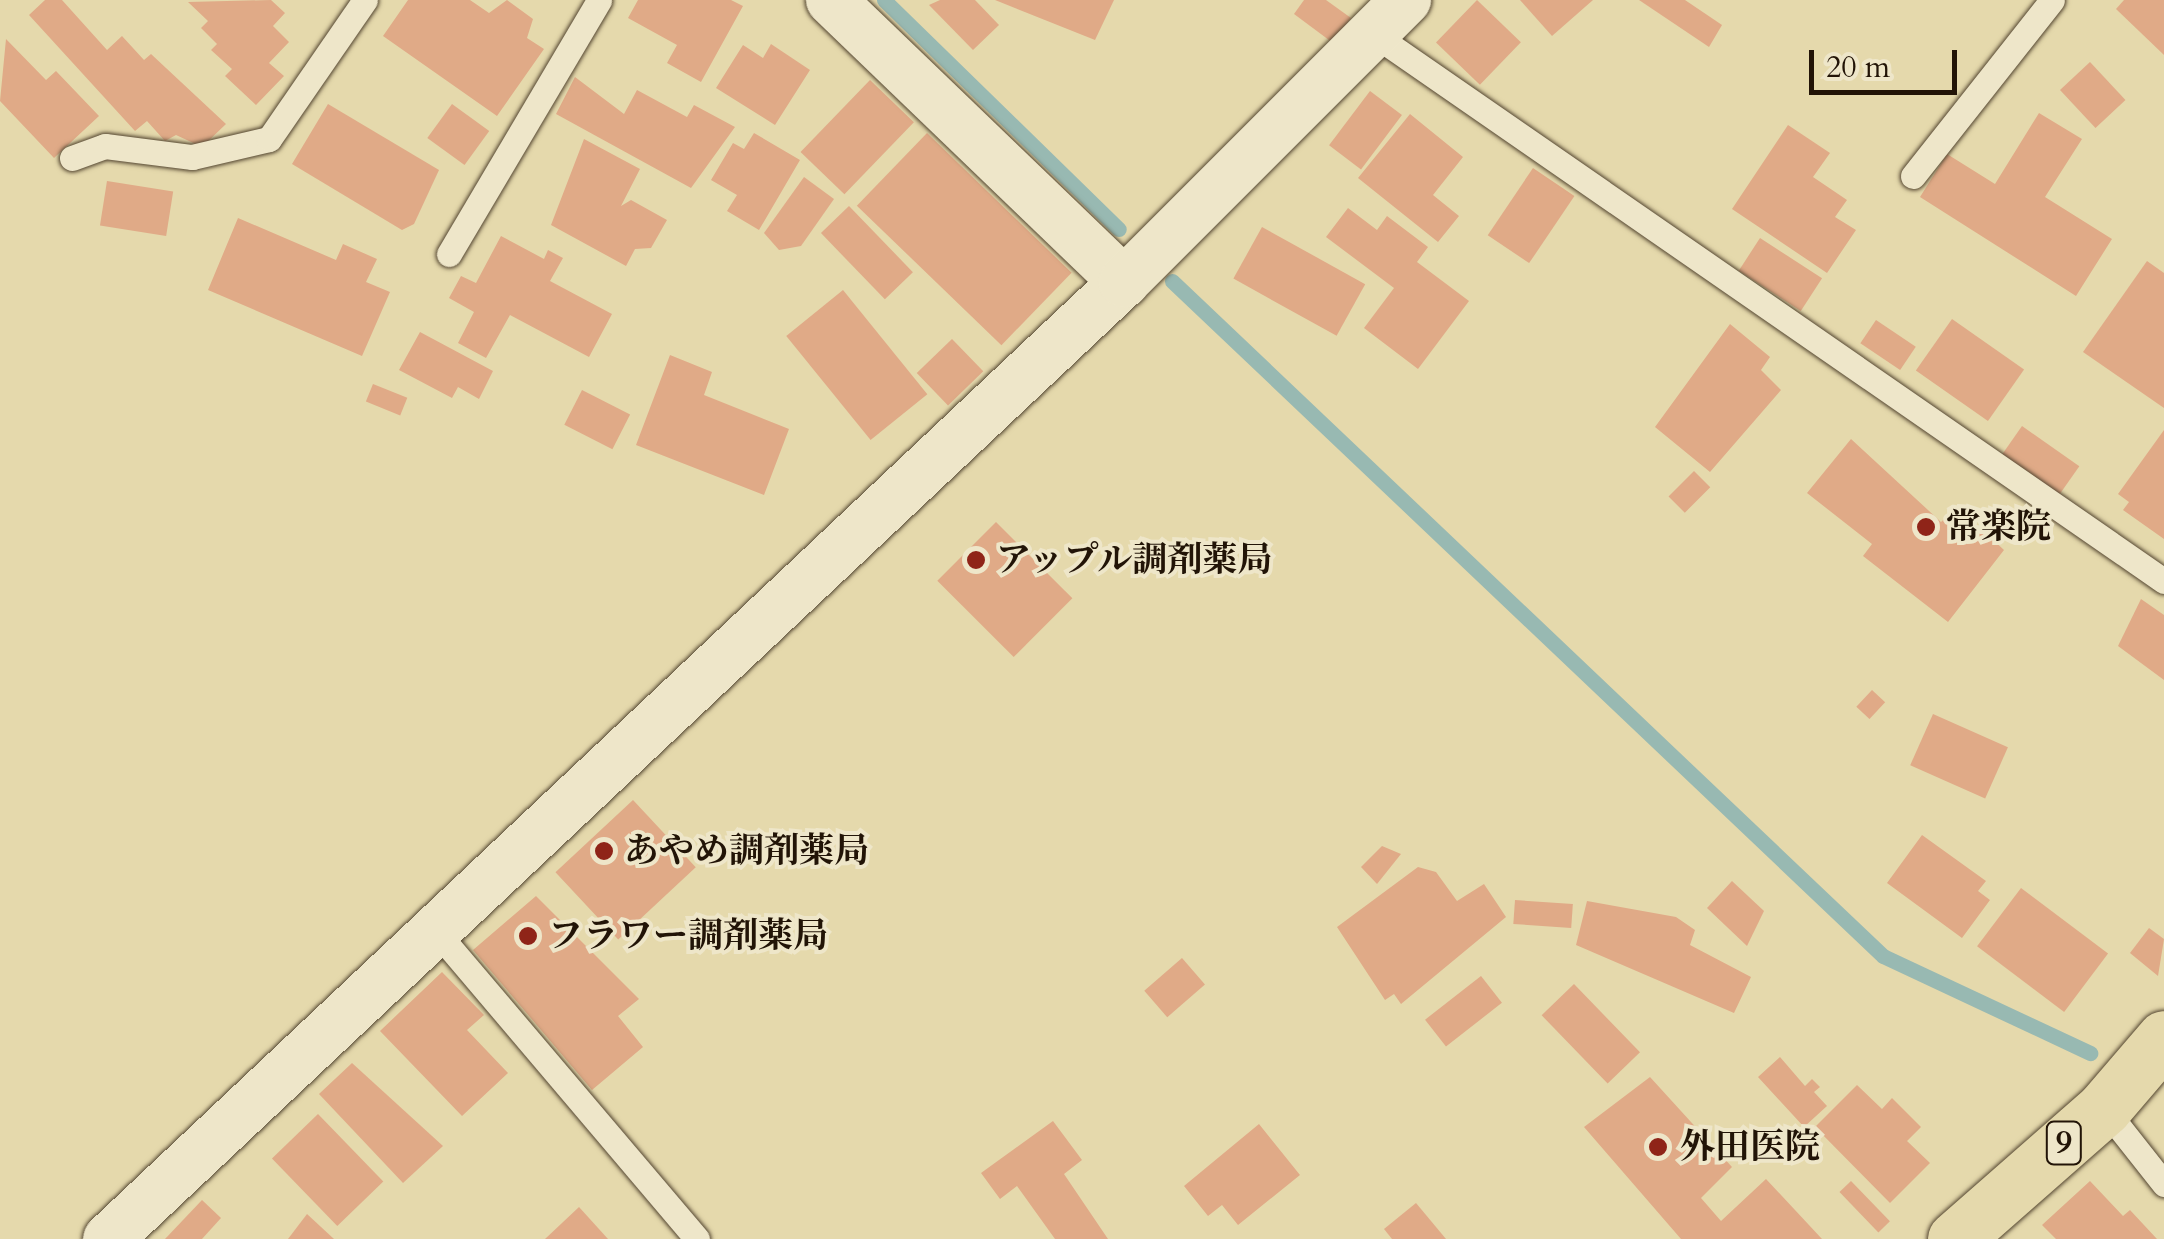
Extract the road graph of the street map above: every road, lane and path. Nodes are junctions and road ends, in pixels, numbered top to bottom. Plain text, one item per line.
1 (364, 0) edge
2 (599, 0) edge
3 (831, 0) edge
4 (2052, 0) edge
5 (1389, 16) edge
6 (72, 158) dead end
7 (1913, 176) dead end
8 (449, 254) dead end
9 (1124, 282) junction
10 (2164, 581) edge
11 (435, 930) junction
12 (2164, 1038) edge
13 (2104, 1108) junction
14 (2164, 1184) edge
15 (108, 1239) edge
16 (697, 1239) edge
17 (1955, 1239) edge

1 - 6 lane
2 - 8 lane
3 - 9 street
4 - 7 lane
5 - 9 street
5 - 10 lane
9 - 11 street
11 - 15 street
11 - 16 lane
12 - 13 main road, 9
13 - 14 lane
13 - 17 main road, 9

